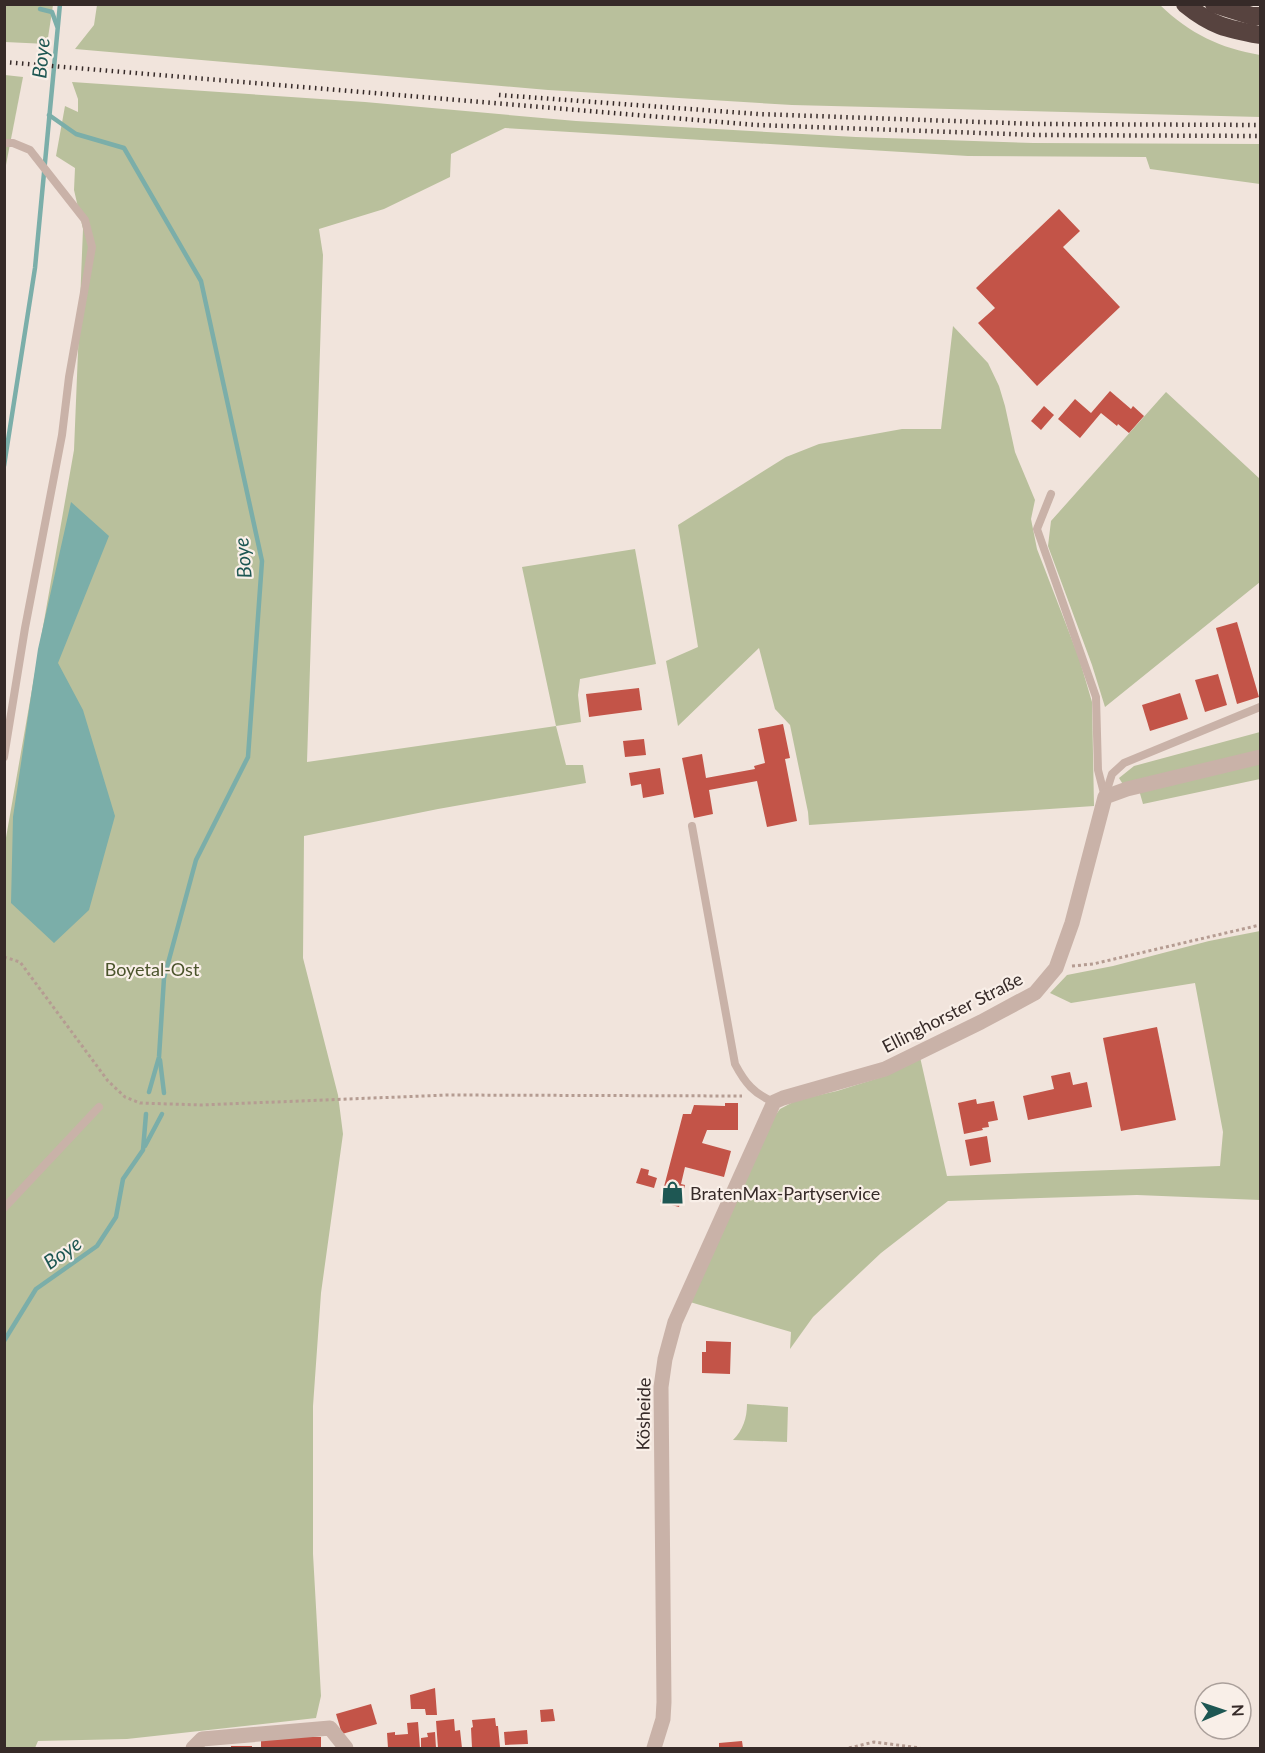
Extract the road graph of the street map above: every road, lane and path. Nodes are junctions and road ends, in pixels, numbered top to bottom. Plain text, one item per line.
1 (1185, 4) edge
2 (1214, 4) edge
3 (1260, 16) edge
4 (1260, 35) edge
5 (4, 143) edge
6 (1051, 494) dead end
7 (1260, 707) edge
8 (4, 757) edge
9 (1260, 757) edge
10 (1105, 797) junction
11 (692, 826) dead end
12 (1260, 925) edge
13 (4, 957) edge
14 (1056, 968) junction
15 (759, 1096) junction
16 (774, 1102) junction
17 (99, 1107) dead end
18 (4, 1208) edge
19 (193, 1749) edge
20 (346, 1749) edge
21 (654, 1749) edge
22 (849, 1749) edge
23 (920, 1749) edge

1 - 4 highway
2 - 3 highway
5 - 8 lane
6 - 10 lane
7 - 10 lane
9 - 10 street
10 - 14 street, Ellinghorster Straße
11 - 15 lane
12 - 14 path
13 - 15 path
14 - 16 street, Ellinghorster Straße
15 - 16 lane
16 - 21 street, Kösheide
17 - 18 lane
19 - 20 street
22 - 23 path

